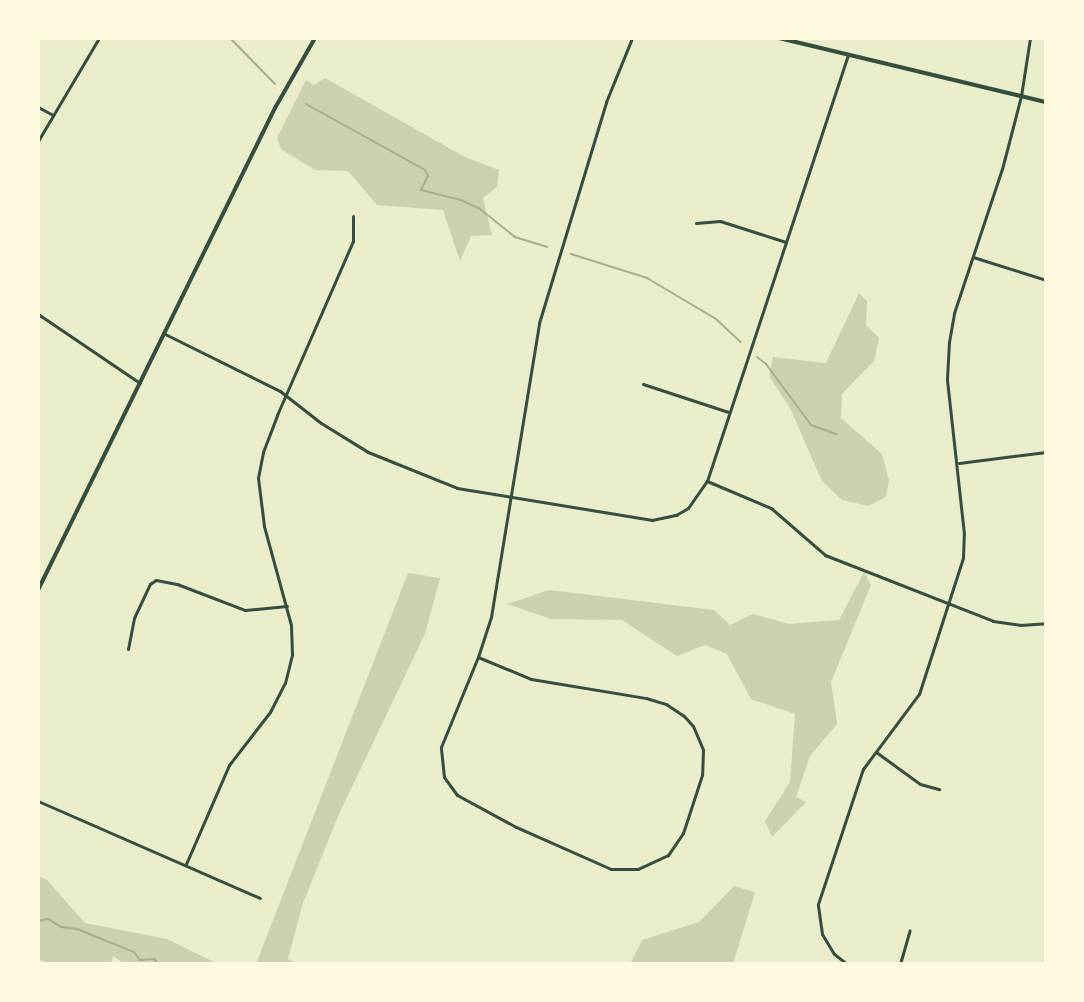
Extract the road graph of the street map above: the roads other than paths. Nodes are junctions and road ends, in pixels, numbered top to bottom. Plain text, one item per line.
1 (99, 38) edge
2 (315, 38) edge
3 (632, 38) edge
4 (779, 38) edge
5 (1030, 38) edge
6 (848, 55) junction
7 (1021, 96) junction
8 (1046, 102) edge
9 (38, 107) edge
10 (53, 115) junction
11 (38, 141) edge
12 (353, 216) dead end
13 (696, 223) dead end
14 (786, 242) junction
15 (972, 257) junction
16 (1046, 280) edge
17 (38, 314) edge
18 (165, 334) junction
19 (140, 383) junction
20 (643, 384) dead end
21 (287, 395) junction
22 (728, 412) junction
23 (1046, 452) edge
24 (957, 464) junction
25 (707, 481) junction
26 (511, 499) junction
27 (38, 590) edge
28 (949, 605) junction
29 (287, 606) junction
30 (1046, 623) edge
31 (128, 649) dead end
32 (478, 657) junction
33 (876, 752) junction
34 (939, 789) dead end
35 (38, 801) edge
36 (186, 864) junction
37 (260, 898) dead end
38 (910, 930) dead end
39 (847, 964) edge
40 (900, 964) edge

1 - 10 street
2 - 18 street
3 - 26 street
4 - 6 street
5 - 7 street
6 - 7 street
6 - 14 street
7 - 8 street
7 - 15 street
9 - 10 street
10 - 11 street
12 - 21 street
13 - 14 street
14 - 22 street
15 - 16 street
15 - 24 street
17 - 19 street
18 - 19 street
18 - 21 street
19 - 27 street
20 - 22 street
21 - 26 street
21 - 29 street
22 - 25 street
23 - 24 street
24 - 28 street
25 - 26 street
25 - 28 street
26 - 32 street
28 - 30 street
28 - 33 street
29 - 31 street
29 - 36 street
32 - 32 street
33 - 34 street
33 - 39 street
35 - 36 street
36 - 37 street
38 - 40 street

